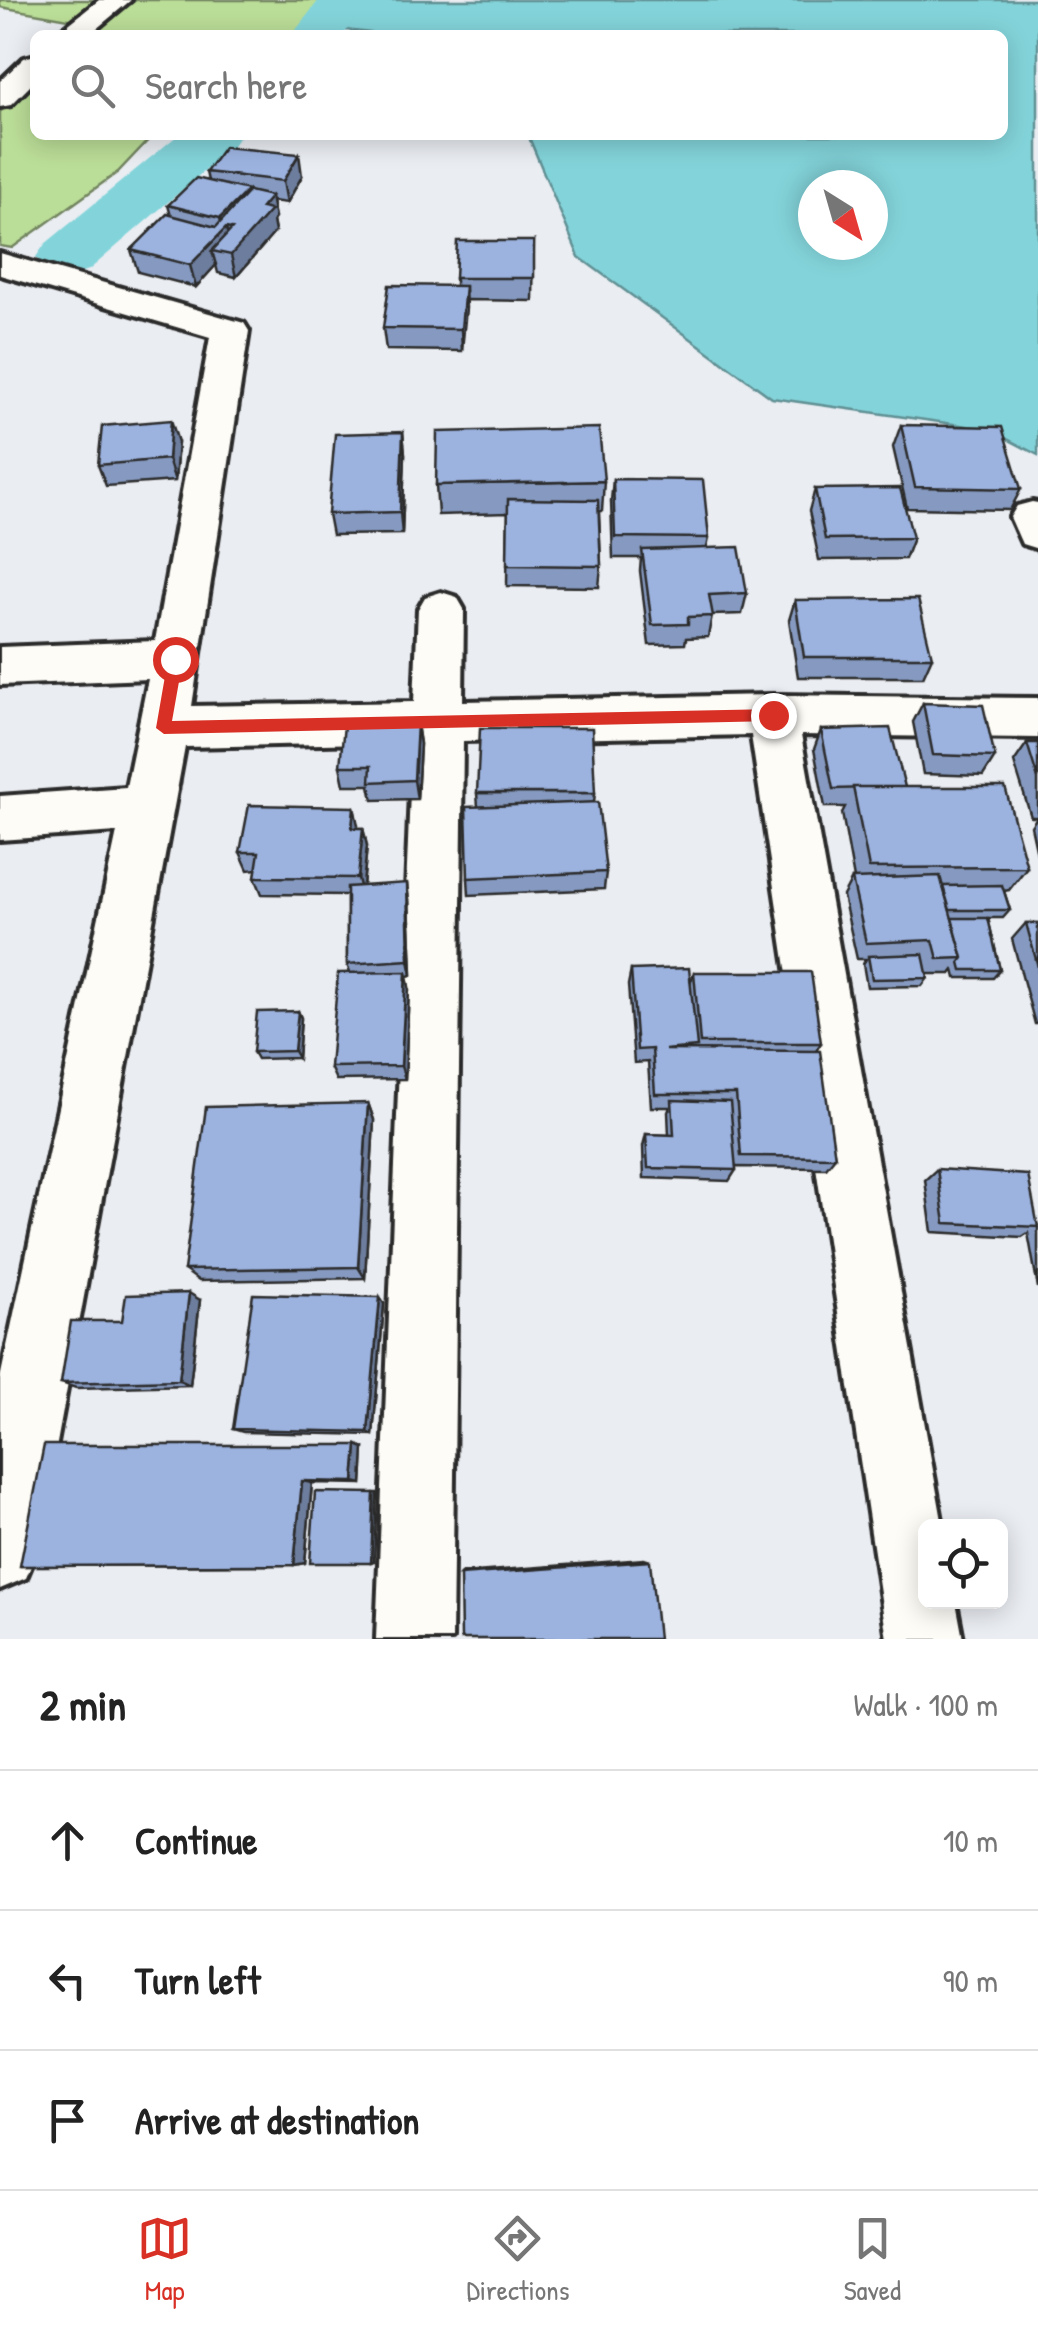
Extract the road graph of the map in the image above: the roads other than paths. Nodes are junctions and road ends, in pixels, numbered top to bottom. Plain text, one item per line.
1 (117, 0) edge
2 (77, 30) edge
3 (30, 69) edge
4 (0, 98) edge
5 (0, 264) edge
6 (441, 609) dead end
7 (175, 659) junction
8 (0, 666) edge
9 (773, 715) junction
10 (1038, 718) edge
11 (435, 722) junction
12 (164, 728) junction
13 (148, 808) junction
14 (0, 818) edge
15 (0, 1552) edge
16 (414, 1639) edge
17 (925, 1639) edge

1 - 2 street
3 - 4 street
5 - 7 street
6 - 11 street
7 - 8 street
7 - 12 street
9 - 10 street
9 - 11 street
9 - 17 street
11 - 12 street
11 - 16 street
12 - 13 street
13 - 14 street
13 - 15 street

